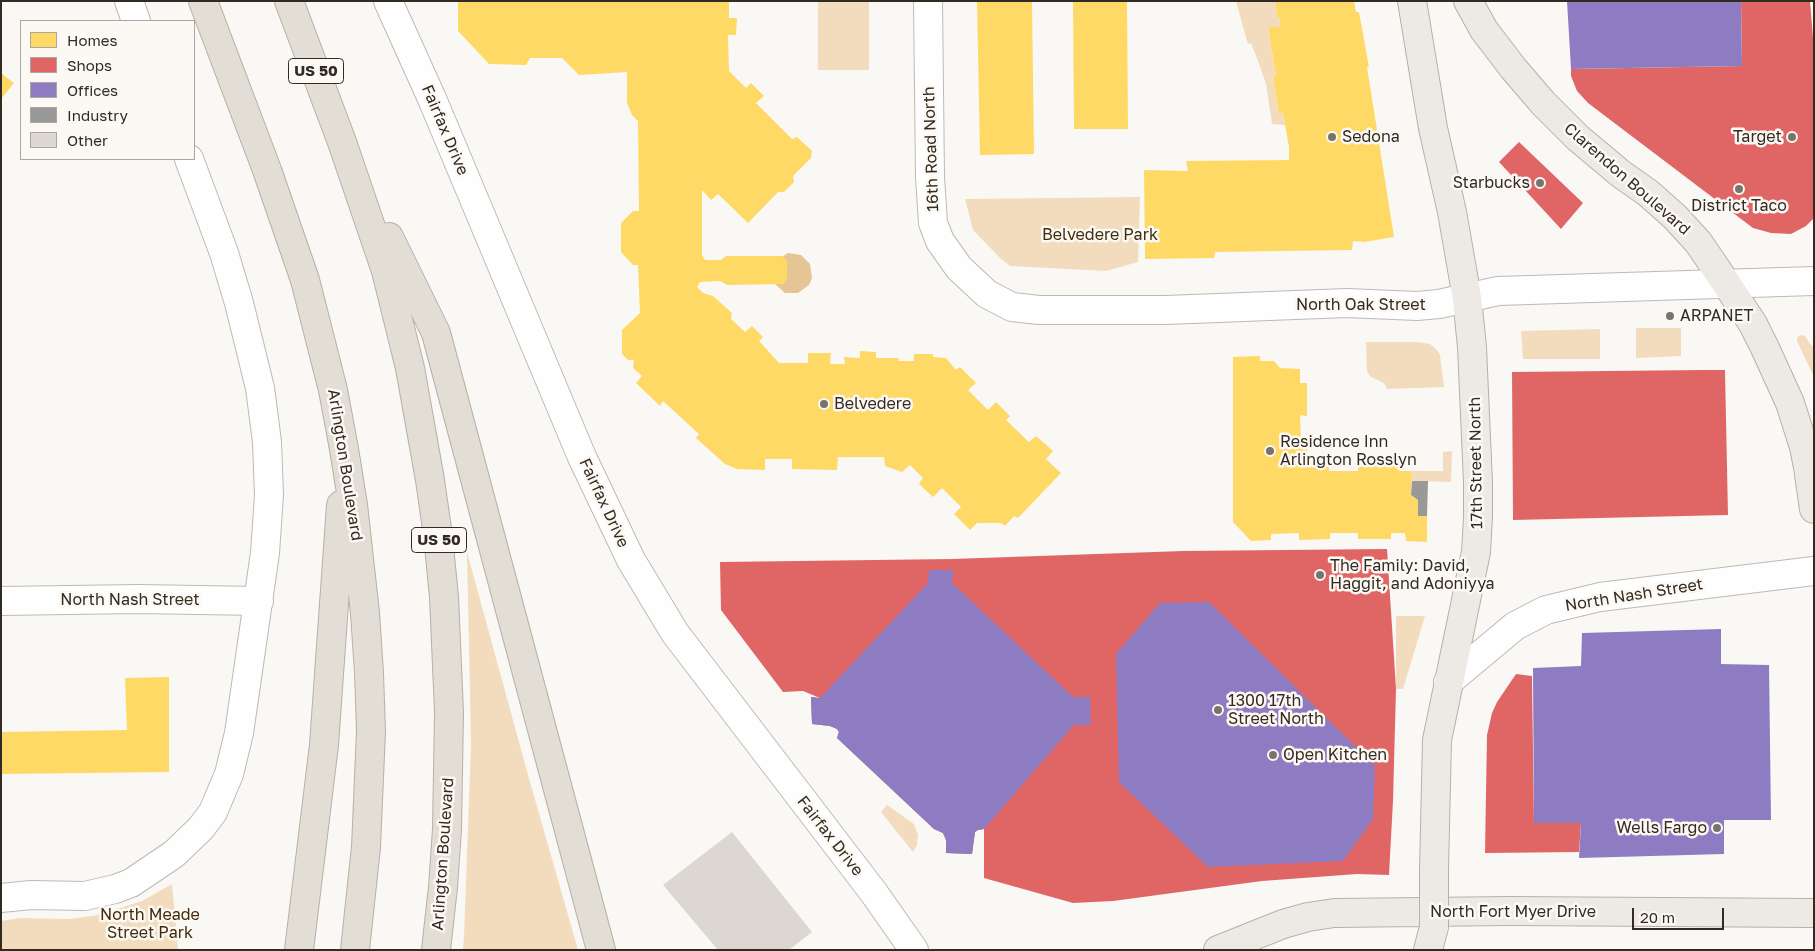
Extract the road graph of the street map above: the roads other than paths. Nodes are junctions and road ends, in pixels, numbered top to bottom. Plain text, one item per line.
1 (129, 1) edge
2 (203, 1) edge
3 (289, 1) edge
4 (388, 1) edge
5 (928, 1) edge
6 (1412, 1) edge
7 (1468, 1) edge
8 (136, 20) edge
9 (342, 142) junction
10 (189, 160) edge
11 (1814, 281) edge
12 (974, 283) joint
13 (1726, 283) junction
14 (1467, 298) junction
15 (344, 449) junction
16 (1814, 510) edge
17 (1814, 571) edge
18 (1, 601) edge
19 (259, 601) junction
20 (1448, 682) junction
21 (1, 898) edge
22 (587, 902) junction
23 (1814, 912) edge
24 (1431, 938) edge
25 (299, 950) edge
26 (354, 950) edge
27 (436, 950) edge
28 (601, 950) edge
29 (621, 950) edge
30 (914, 950) edge
31 (1218, 950) edge

1 - 8 street
2 - 15 highway, Arlington Boulevard
3 - 9 highway, Arlington Boulevard / US 50
4 - 30 street, Fairfax Drive
5 - 12 street, 16th Road North
6 - 14 main road, 17th Street North
7 - 13 main road, Clarendon Boulevard
9 - 22 highway
9 - 27 highway, Arlington Boulevard / US 50
10 - 19 street
11 - 13 street, North Oak Street
12 - 14 street, North Oak Street
13 - 14 street, North Oak Street
13 - 16 main road, Clarendon Boulevard
14 - 20 main road, 17th Street North
15 - 25 highway
15 - 26 highway, Arlington Boulevard
17 - 20 street, North Nash Street
18 - 19 street, North Nash Street
19 - 21 street
20 - 24 main road, 17th Street North, bridge
22 - 28 highway
22 - 29 highway
23 - 31 main road, North Fort Myer Drive

